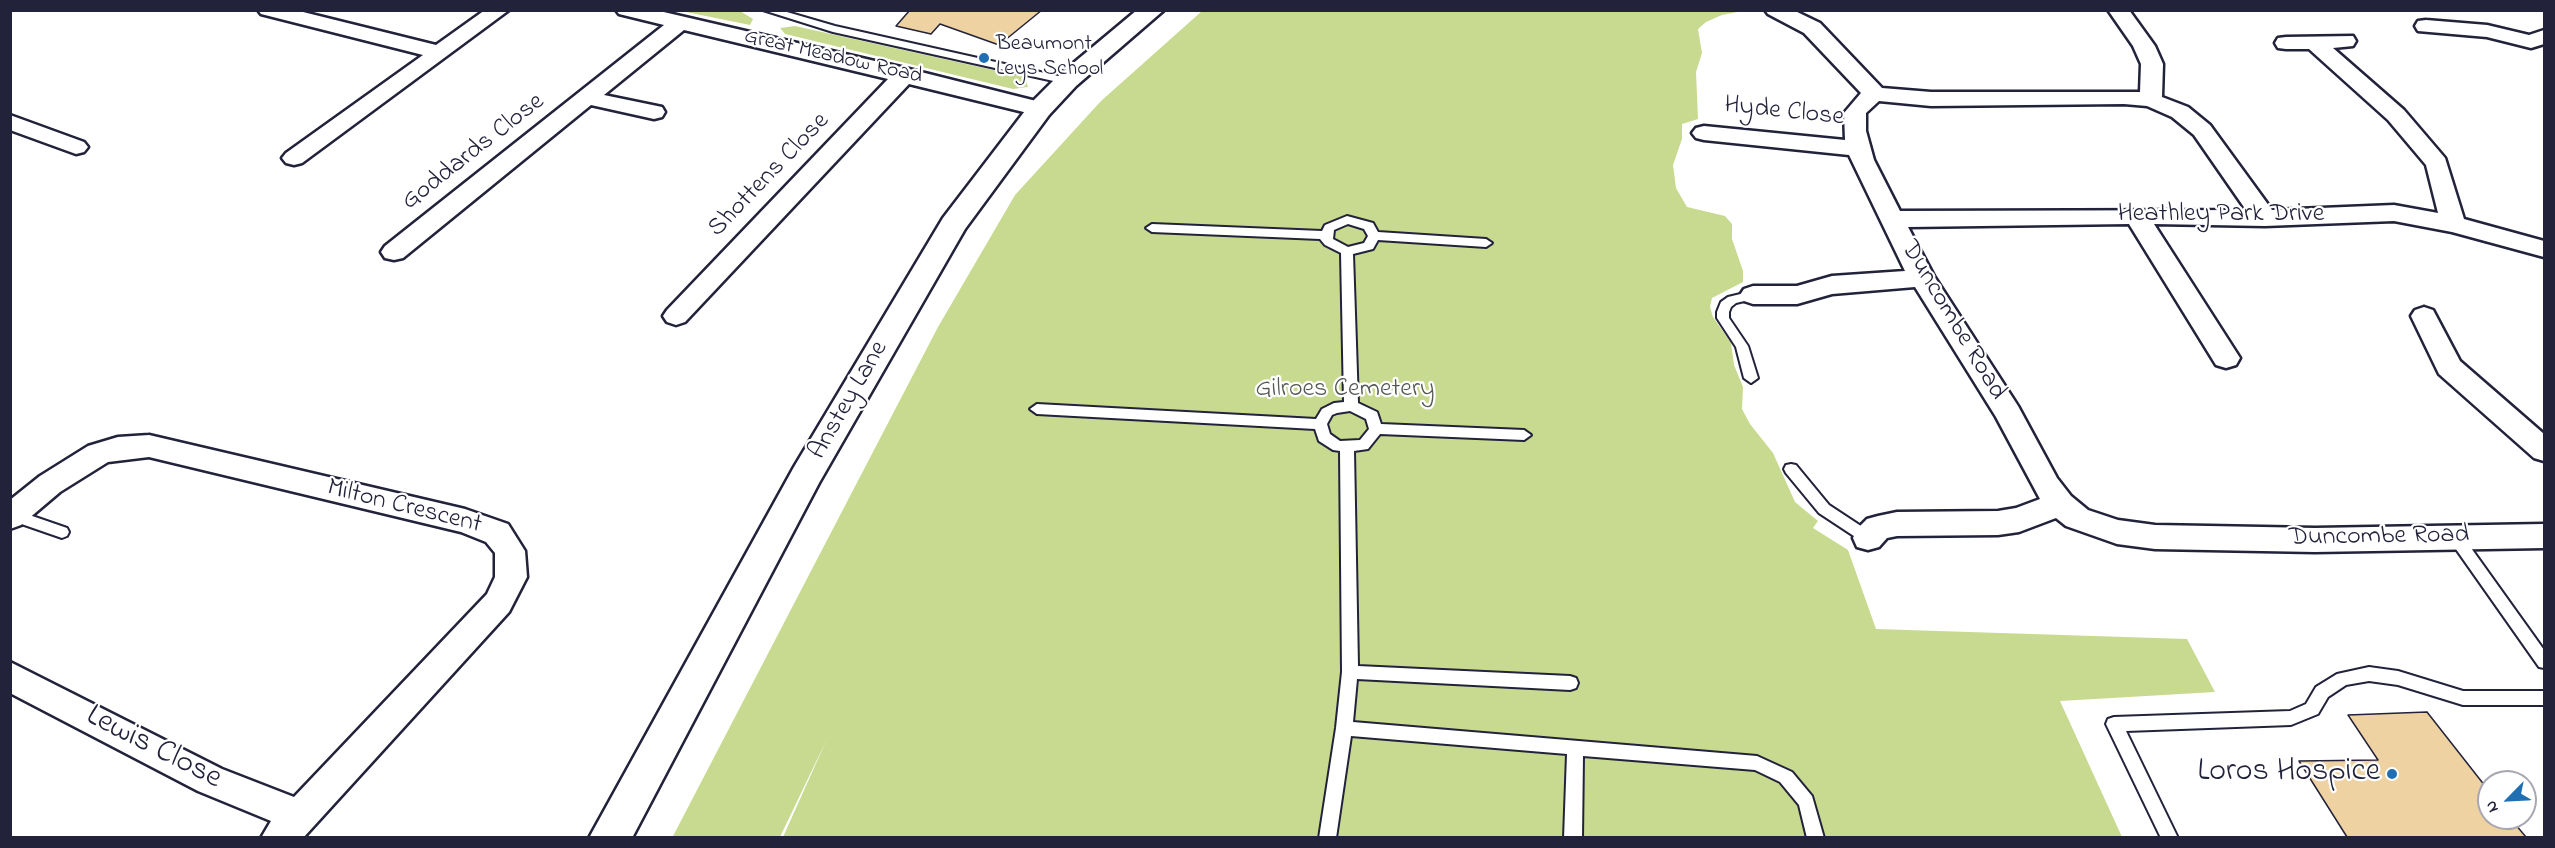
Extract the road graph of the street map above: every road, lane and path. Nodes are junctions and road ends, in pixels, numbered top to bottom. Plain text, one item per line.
1 (268, 10) edge
2 (499, 10) edge
3 (626, 10) edge
4 (768, 10) edge
5 (1152, 10) edge
6 (1775, 10) edge
7 (2118, 10) edge
8 (680, 23) junction
9 (2426, 26) dead end
10 (2345, 41) dead end
11 (2314, 42) junction
12 (2286, 43) dead end
13 (2540, 44) edge
14 (441, 53) junction
15 (905, 75) junction
16 (1067, 81) junction
17 (1875, 94) junction
18 (588, 98) junction
19 (2151, 100) junction
20 (1040, 109) junction
21 (654, 112) dead end
22 (10, 122) edge
23 (1704, 133) dead end
24 (76, 147) dead end
25 (1859, 149) junction
26 (294, 158) dead end
27 (2136, 216) junction
28 (2265, 218) junction
29 (1893, 219) junction
30 (2453, 224) junction
31 (1152, 228) dead end
32 (1326, 235) junction
33 (1374, 236) junction
34 (1486, 243) dead end
35 (2544, 249) edge
36 (1347, 251) junction
37 (394, 252) dead end
38 (1922, 278) junction
39 (1754, 295) joint
40 (676, 316) dead end
41 (2424, 316) dead end
42 (2226, 358) dead end
43 (1751, 378) dead end
44 (1351, 406) junction
45 (1037, 409) dead end
46 (1320, 424) junction
47 (1376, 429) junction
48 (1524, 435) dead end
49 (1347, 447) junction
50 (2544, 450) edge
51 (1791, 469) dead end
52 (2060, 504) junction
53 (11, 516) edge
54 (62, 532) dead end
55 (2544, 536) edge
56 (1868, 538) joint
57 (2456, 538) junction
58 (2544, 662) edge
59 (1350, 672) junction
60 (10, 676) edge
61 (1570, 683) dead end
62 (2544, 698) edge
63 (1344, 728) junction
64 (1575, 749) junction
65 (289, 827) edge
66 (610, 837) edge
67 (1327, 837) edge
68 (1573, 837) edge
69 (1816, 837) edge
70 (2170, 837) edge

1 - 14 street
2 - 14 street
3 - 8 street, Great Meadow Road
4 - 16 lane
5 - 16 main road, Anstey Lane
6 - 17 street
7 - 19 street
8 - 15 street, Great Meadow Road
8 - 18 street, Goddards Close
9 - 13 street
10 - 11 street
11 - 12 street
11 - 30 street
14 - 26 street
15 - 20 street, Great Meadow Road
15 - 40 street, Shottens Close
16 - 20 main road, Anstey Lane
17 - 19 street
17 - 25 street, Duncombe Road
18 - 21 street
18 - 37 street, Goddards Close
19 - 28 street
20 - 66 main road, Anstey Lane
22 - 24 street
23 - 25 street, Hyde Close
25 - 29 street, Duncombe Road
27 - 28 street, Heathley Park Drive
27 - 29 street, Heathley Park Drive
27 - 42 street
28 - 30 street, Heathley Park Drive
29 - 38 street, Duncombe Road
30 - 35 street, Heathley Park Drive
31 - 32 lane
32 - 33 lane
32 - 36 lane
33 - 34 lane
33 - 36 lane
36 - 44 lane
38 - 39 street
38 - 52 street, Duncombe Road
39 - 43 lane
41 - 50 street
44 - 46 lane
44 - 47 lane
45 - 46 lane
46 - 49 lane
47 - 48 lane
47 - 49 lane
49 - 59 lane
51 - 56 lane
52 - 56 street
52 - 57 street, Duncombe Road
53 - 54 lane
53 - 65 street, Milton Crescent
55 - 57 street, Duncombe Road
57 - 58 lane
59 - 61 lane
59 - 63 lane
60 - 65 street, Lewis Close
62 - 70 lane
63 - 64 lane
63 - 67 lane
64 - 68 lane
64 - 69 lane

